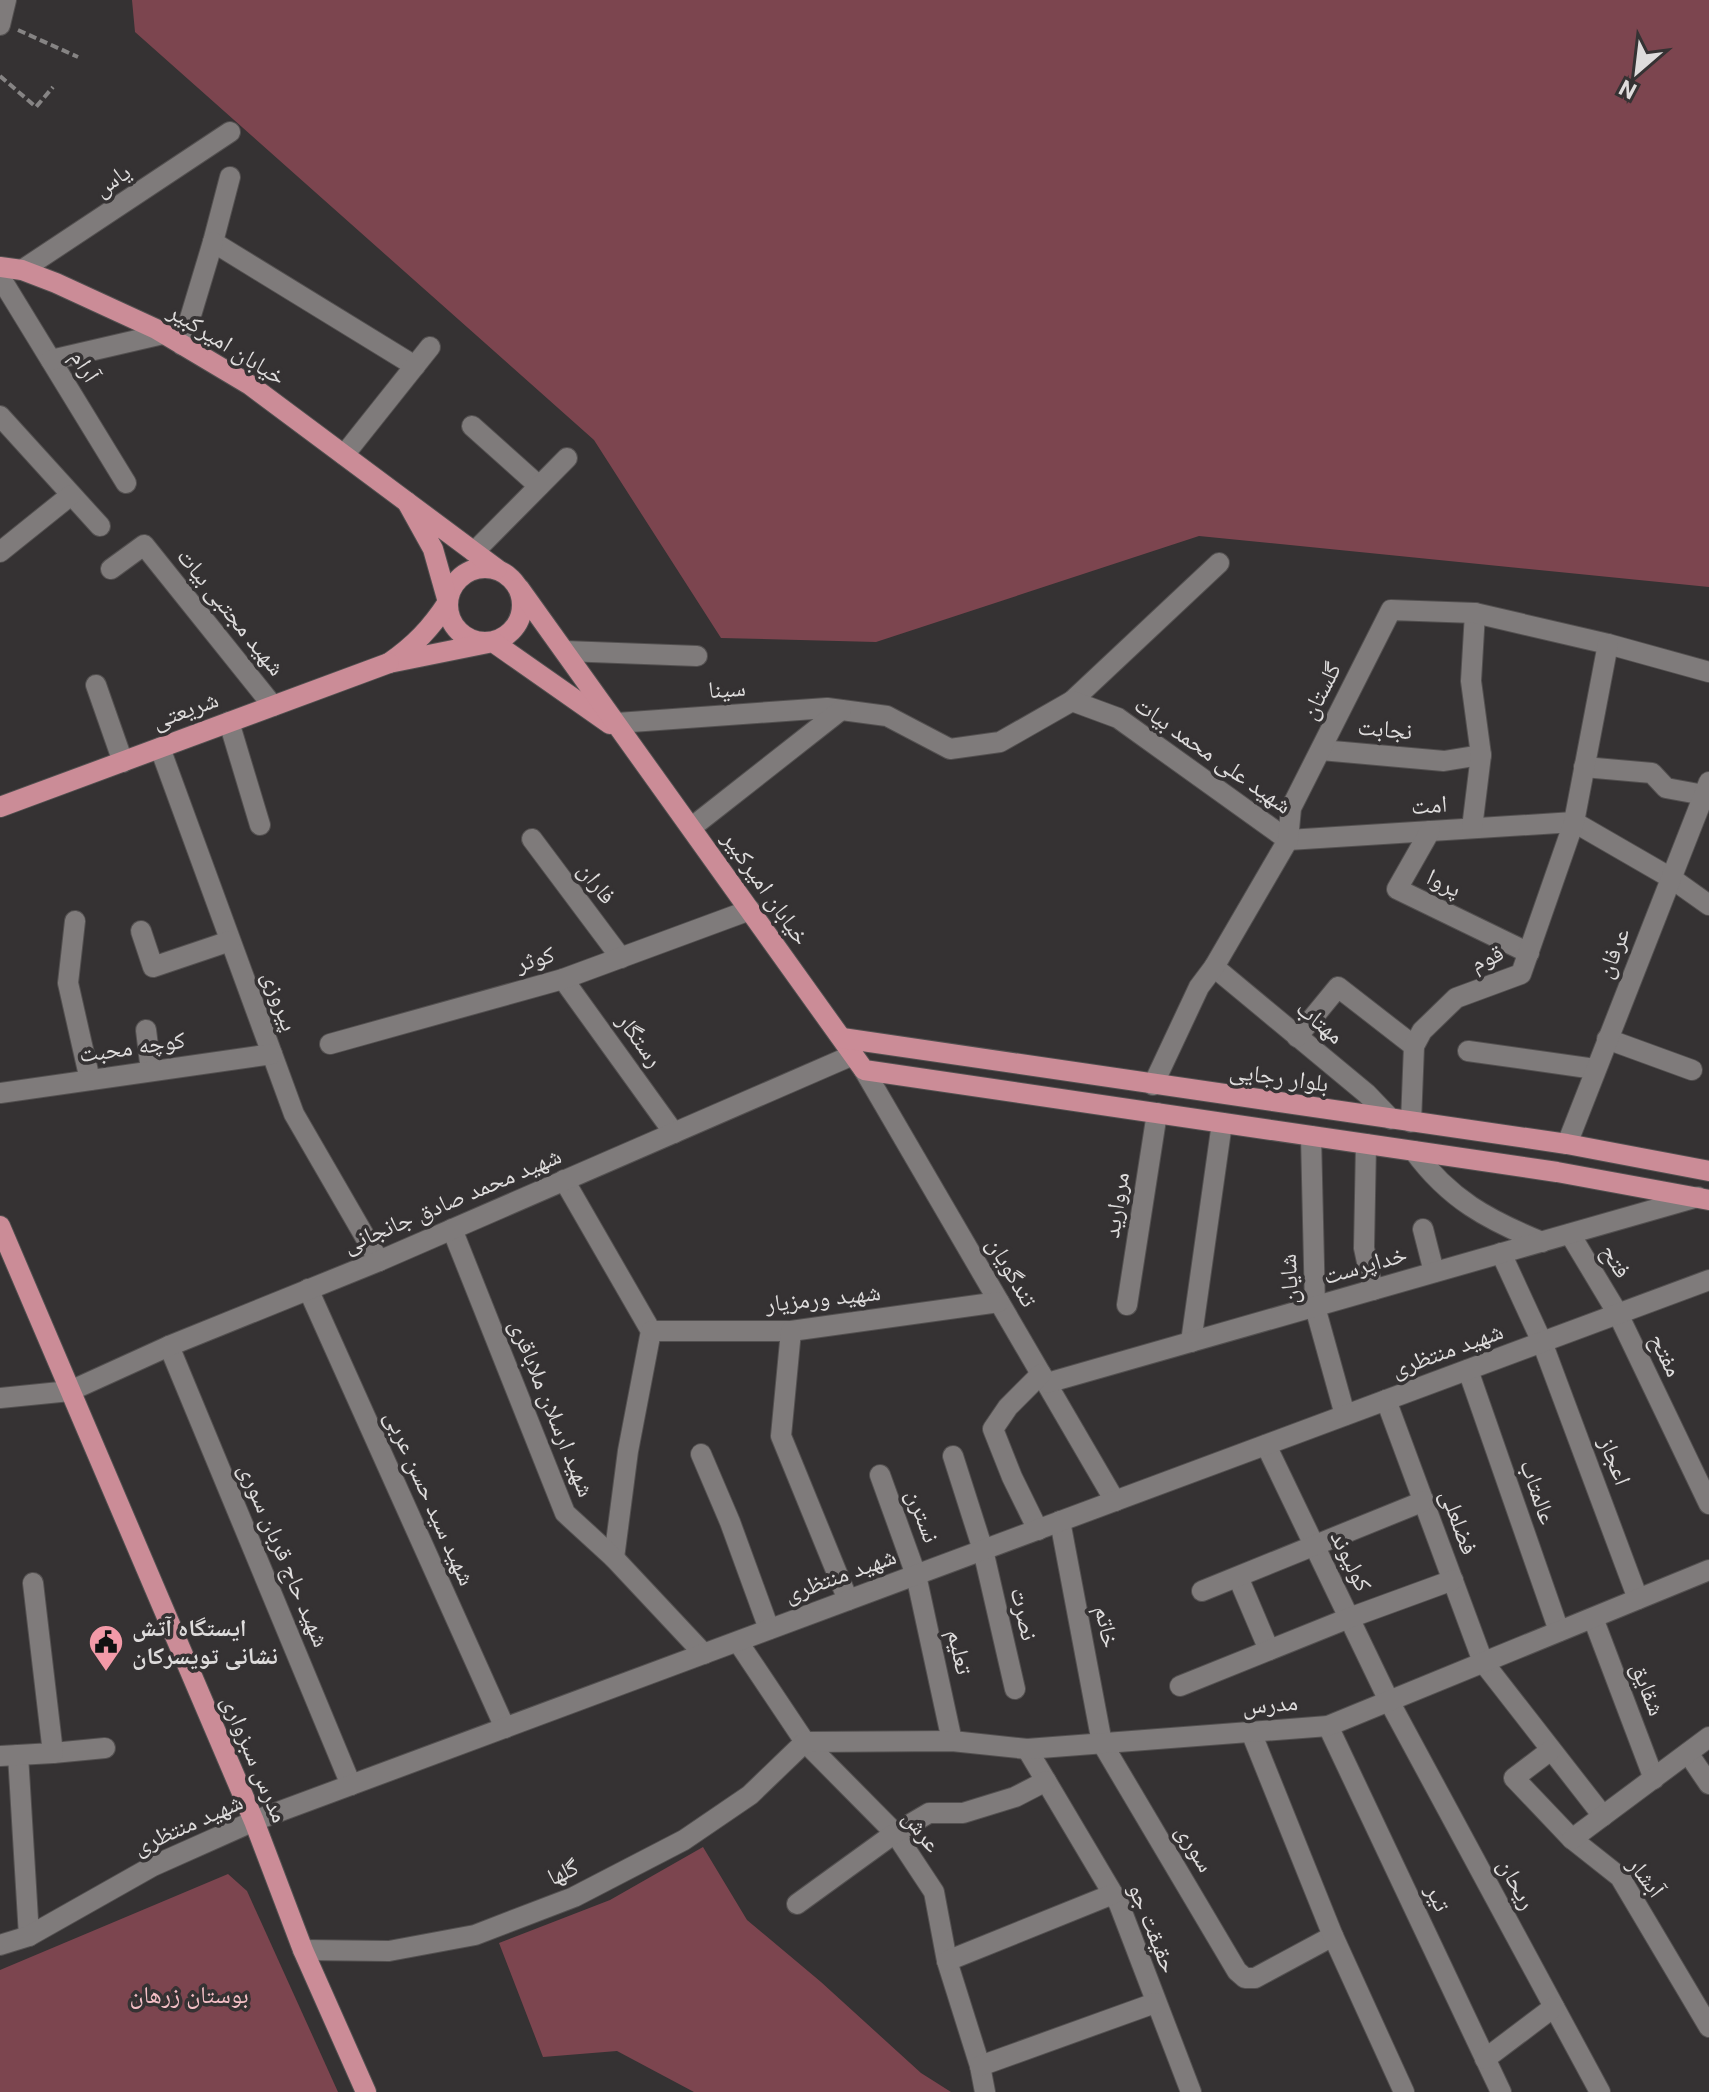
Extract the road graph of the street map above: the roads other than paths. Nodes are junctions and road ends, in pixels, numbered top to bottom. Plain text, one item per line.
1 (6, 0) edge
2 (1, 24) edge
3 (230, 132) dead end
4 (230, 177) dead end
5 (213, 242) junction
6 (0, 267) edge
7 (22, 270) junction
8 (0, 277) edge
9 (163, 334) junction
10 (182, 345) junction
11 (430, 347) dead end
12 (51, 360) junction
13 (415, 366) junction
14 (0, 416) edge
15 (472, 426) dead end
16 (344, 455) junction
17 (567, 458) dead end
18 (126, 483) dead end
19 (539, 486) junction
20 (71, 495) junction
21 (407, 502) junction
22 (100, 526) dead end
23 (0, 552) edge
24 (474, 552) junction
25 (1219, 563) dead end
26 (111, 569) dead end
27 (497, 569) junction
28 (519, 588) junction
29 (448, 602) junction
30 (1475, 613) junction
31 (493, 642) junction
32 (1608, 644) junction
33 (565, 651) junction
34 (697, 656) dead end
35 (389, 663) junction
36 (1709, 672) edge
37 (96, 685) dead end
38 (1072, 701) junction
39 (273, 706) junction
40 (841, 710) junction
41 (229, 722) junction
42 (622, 729) junction
43 (160, 748) junction
44 (1321, 750) junction
45 (1481, 755) junction
46 (123, 762) junction
47 (1584, 767) junction
48 (1706, 789) edge
49 (0, 807) edge
50 (1574, 822) junction
51 (260, 825) dead end
52 (692, 827) junction
53 (1472, 828) junction
54 (1430, 831) junction
55 (532, 839) dead end
56 (1288, 840) junction
57 (1671, 878) junction
58 (1709, 905) edge
59 (750, 910) junction
60 (75, 921) dead end
61 (141, 931) dead end
62 (230, 941) junction
63 (1529, 953) junction
64 (621, 958) junction
65 (1214, 967) junction
66 (563, 979) junction
67 (146, 1030) dead end
68 (1297, 1037) junction
69 (1607, 1039) junction
70 (330, 1044) dead end
71 (1414, 1046) junction
72 (1468, 1051) dead end
73 (272, 1054) junction
74 (853, 1054) junction
75 (1595, 1069) junction
76 (1692, 1070) dead end
77 (151, 1071) junction
78 (90, 1080) junction
79 (1153, 1085) junction
80 (0, 1093) edge
81 (1157, 1113) junction
82 (1401, 1121) junction
83 (1222, 1123) junction
84 (674, 1133) junction
85 (1311, 1136) junction
86 (1366, 1144) junction
87 (1567, 1144) junction
88 (1414, 1151) junction
89 (1612, 1152) junction
90 (1709, 1171) edge
91 (564, 1180) junction
92 (1605, 1180) junction
93 (1704, 1198) edge
94 (0, 1226) edge
95 (452, 1229) junction
96 (1423, 1229) dead end
97 (1570, 1234) junction
98 (1542, 1242) junction
99 (1501, 1253) junction
100 (379, 1261) junction
101 (1434, 1272) junction
102 (1709, 1280) edge
103 (308, 1289) junction
104 (1373, 1290) junction
105 (999, 1302) junction
106 (1127, 1305) dead end
107 (1315, 1307) junction
108 (1618, 1314) junction
109 (651, 1331) junction
110 (791, 1331) junction
111 (1191, 1342) junction
112 (1542, 1342) junction
113 (169, 1346) junction
114 (1468, 1370) junction
115 (1044, 1378) junction
116 (70, 1391) junction
117 (0, 1398) edge
118 (1386, 1400) junction
119 (1345, 1415) junction
120 (1266, 1445) junction
121 (701, 1454) dead end
122 (953, 1456) dead end
123 (880, 1475) dead end
124 (1115, 1501) junction
125 (1424, 1501) junction
126 (1709, 1504) edge
127 (1060, 1521) junction
128 (1038, 1530) junction
129 (1315, 1547) junction
130 (983, 1550) junction
131 (614, 1558) junction
132 (1708, 1571) edge
133 (916, 1575) junction
134 (1238, 1577) junction
135 (1453, 1580) junction
136 (33, 1583) dead end
137 (1202, 1591) dead end
138 (1638, 1599) junction
139 (848, 1600) junction
140 (1349, 1618) junction
141 (1593, 1618) junction
142 (769, 1629) junction
143 (1559, 1631) junction
144 (738, 1642) junction
145 (1269, 1650) junction
146 (704, 1654) junction
147 (1483, 1662) junction
148 (1180, 1686) dead end
149 (1015, 1689) dead end
150 (1389, 1701) junction
151 (1328, 1726) junction
152 (505, 1728) junction
153 (1251, 1732) junction
154 (1709, 1737) edge
155 (952, 1741) junction
156 (805, 1742) junction
157 (1102, 1743) junction
158 (105, 1748) dead end
159 (1027, 1749) junction
160 (1551, 1750) junction
161 (53, 1753) junction
162 (1688, 1753) junction
163 (9, 1755) edge
164 (1654, 1779) junction
165 (1046, 1781) junction
166 (1709, 1784) edge
167 (351, 1785) junction
168 (1603, 1816) junction
169 (254, 1821) junction
170 (895, 1833) junction
171 (1572, 1839) junction
172 (1113, 1894) junction
173 (797, 1904) dead end
174 (29, 1936) junction
175 (1333, 1936) junction
176 (0, 1945) edge
177 (303, 1950) junction
178 (947, 1961) junction
179 (1155, 2003) junction
180 (1554, 2007) junction
181 (1709, 2027) edge
182 (1485, 2059) junction
183 (980, 2066) junction
184 (366, 2092) edge
185 (985, 2092) edge
186 (1191, 2092) edge
187 (1404, 2092) edge
188 (1501, 2092) edge
189 (1600, 2092) edge

1 - 2 street
3 - 7 street, یاس
4 - 5 street
5 - 10 street
5 - 13 street
6 - 7 main road, خیابان امیرکبیر
7 - 9 main road, خیابان امیرکبیر
8 - 12 street, آرام
9 - 10 main road, خیابان امیرکبیر
9 - 12 street
10 - 16 main road, خیابان امیرکبیر
11 - 13 street
12 - 18 street, آرام
13 - 16 street
14 - 20 street
15 - 19 street
16 - 21 main road, خیابان امیرکبیر
17 - 19 street
19 - 24 street
20 - 22 street
20 - 23 street
21 - 24 main road, خیابان امیرکبیر
21 - 29 main road
24 - 27 main road, خیابان امیرکبیر
25 - 38 street
26 - 39 street, شهید مجتبی بیات
27 - 28 main road
27 - 29 main road
28 - 31 main road
28 - 33 main road, خیابان امیرکبیر
29 - 31 main road
29 - 35 main road
30 - 32 street, گلستان
30 - 44 street, گلستان
30 - 45 street
31 - 35 main road
31 - 42 main road
32 - 36 street, گلستان
32 - 47 street
33 - 34 street
33 - 42 main road, خیابان امیرکبیر
35 - 39 main road, شریعتی
37 - 46 street
38 - 40 street
38 - 56 street, شهید علی محمد بیات
39 - 41 main road, شریعتی
40 - 42 street, سینا
40 - 52 street
41 - 43 main road, شریعتی
41 - 51 street
42 - 52 main road, خیابان امیرکبیر
43 - 46 main road, شریعتی
43 - 62 street, پیروزی
44 - 45 street, نجابت
44 - 56 street, گلستان
45 - 53 street
46 - 49 main road, شریعتی
47 - 48 street
47 - 50 street
48 - 57 street, عرفان
50 - 53 street, امت
50 - 57 street
50 - 63 street, قوم
52 - 59 main road, خیابان امیرکبیر
53 - 54 street, امت
54 - 56 street, امت
54 - 63 street, پروا
55 - 64 street, فاران
56 - 65 street, گلستان
57 - 58 street
57 - 69 street, عرفان
59 - 64 street, کوثر
59 - 74 main road, خیابان امیرکبیر
60 - 78 street
61 - 62 street
62 - 73 street, پیروزی
63 - 71 street, قوم
64 - 66 street, کوثر
65 - 68 street, مهتاب
65 - 79 street, گلستان
66 - 70 street, کوثر
66 - 84 street, رستگار
67 - 77 street
68 - 71 street
68 - 82 street, مهتاب
69 - 75 street, عرفان
69 - 76 street
71 - 82 street
72 - 75 street
73 - 77 street, کوچه محبت
73 - 100 street, پیروزی
74 - 79 main road, بلوار رجایی
74 - 81 main road
74 - 84 street, شهید محمد صادق جانجانی
74 - 105 street, تندگویان
75 - 87 street, عرفان
77 - 78 street, کوچه محبت
78 - 80 street, کوچه محبت
79 - 82 main road, بلوار رجایی
81 - 83 main road
81 - 106 street, مروارید
82 - 87 main road, بلوار رجایی
83 - 85 main road
83 - 111 street
84 - 91 street, شهید محمد صادق جانجانی
85 - 86 main road
85 - 107 street, شایان
86 - 88 main road
86 - 104 street
87 - 89 main road, بلوار رجایی
88 - 92 main road
88 - 98 street
89 - 90 main road, بلوار رجایی
89 - 92 main road
91 - 95 street, شهید محمد صادق جانجانی
91 - 109 street
92 - 93 main road
93 - 97 street, خداپرست
94 - 116 main road, مدرس سبزواری
95 - 100 street, شهید محمد صادق جانجانی
95 - 131 street, شهید ارسلان ملاباقری
96 - 101 street
97 - 98 street, خداپرست
97 - 108 street, فتح
98 - 99 street, خداپرست
99 - 101 street, خداپرست
99 - 112 street, اعجاز
100 - 103 street, شهید محمد صادق جانجانی
101 - 104 street, خداپرست
102 - 108 street, شهید منتظری
103 - 113 street, شهید محمد صادق جانجانی
103 - 152 street, شهید سید حسن عربی
104 - 107 street, خداپرست
105 - 110 street, شهید ورمزیار
105 - 115 street, تندگویان
107 - 111 street, خداپرست
107 - 119 street, شایان
108 - 112 street, شهید منتظری
108 - 126 street, مفتح
109 - 110 street, شهید ورمزیار
109 - 131 street
110 - 139 street
111 - 115 street, خداپرست
112 - 114 street, شهید منتظری
112 - 138 street, اعجاز
113 - 116 street, شهید محمد صادق جانجانی
113 - 167 street, شهید حاج قربان سوری
114 - 118 street, شهید منتظری
114 - 143 street, عالمتاب
115 - 124 street, تندگویان
115 - 128 street
116 - 117 street, شهید محمد صادق جانجانی
116 - 169 main road, مدرس سبزواری
118 - 119 street, شهید منتظری
118 - 125 street, فضلعلی
119 - 120 street, شهید منتظری
120 - 124 street, شهید منتظری
120 - 129 street, کولیوند
121 - 142 street
122 - 130 street
123 - 133 street, نسترن
124 - 127 street, شهید منتظری
125 - 129 street
125 - 135 street, فضلعلی
127 - 128 street, شهید منتظری
127 - 157 street, خاتم
128 - 130 street, شهید منتظری
129 - 134 street
129 - 140 street, کولیوند
130 - 133 street, شهید منتظری
130 - 149 street, نصرت
131 - 146 street, شهید ارسلان ملاباقری
132 - 138 street, مدرس
133 - 139 street, شهید منتظری
133 - 155 street, تعلیم
134 - 137 street
134 - 145 street
135 - 140 street
135 - 147 street, فضلعلی
136 - 161 street
138 - 141 street, مدرس
139 - 142 street, شهید منتظری
140 - 145 street
140 - 150 street, کولیوند
141 - 143 street, مدرس
141 - 164 street, شقایق
142 - 144 street, شهید منتظری
143 - 147 street, مدرس
144 - 146 street, شهید منتظری
144 - 156 street, عرش
145 - 148 street
146 - 152 street, شهید منتظری
147 - 150 street, مدرس
147 - 160 street, فضلعلی
150 - 151 street, مدرس
150 - 180 street, ریحان
151 - 153 street, مدرس
151 - 182 street, تیر
152 - 167 street, شهید منتظری
153 - 157 street, مدرس
153 - 175 street
154 - 162 street
155 - 156 street, مدرس
155 - 159 street, مدرس
156 - 170 street, عرش
156 - 177 street, گلها
157 - 159 street, مدرس
157 - 175 street, سوری
158 - 161 street
159 - 165 street, حقیقت جو
160 - 168 street, فضلعلی
160 - 171 street, آبشار
161 - 163 street
162 - 164 street
162 - 166 street
163 - 174 street
164 - 168 street
165 - 170 street
165 - 172 street, حقیقت جو
167 - 169 street, شهید منتظری
168 - 171 street
169 - 174 street, شهید منتظری
169 - 177 main road, مدرس سبزواری
170 - 173 street
170 - 178 street, عرش
171 - 181 street, آبشار
172 - 178 street
172 - 179 street, حقیقت جو
174 - 176 street, شهید منتظری
175 - 187 street
177 - 184 main road, مدرس سبزواری
178 - 183 street, عرش
179 - 183 street
179 - 186 street, حقیقت جو
180 - 182 street
180 - 189 street, ریحان
182 - 188 street, تیر
183 - 185 street, عرش

